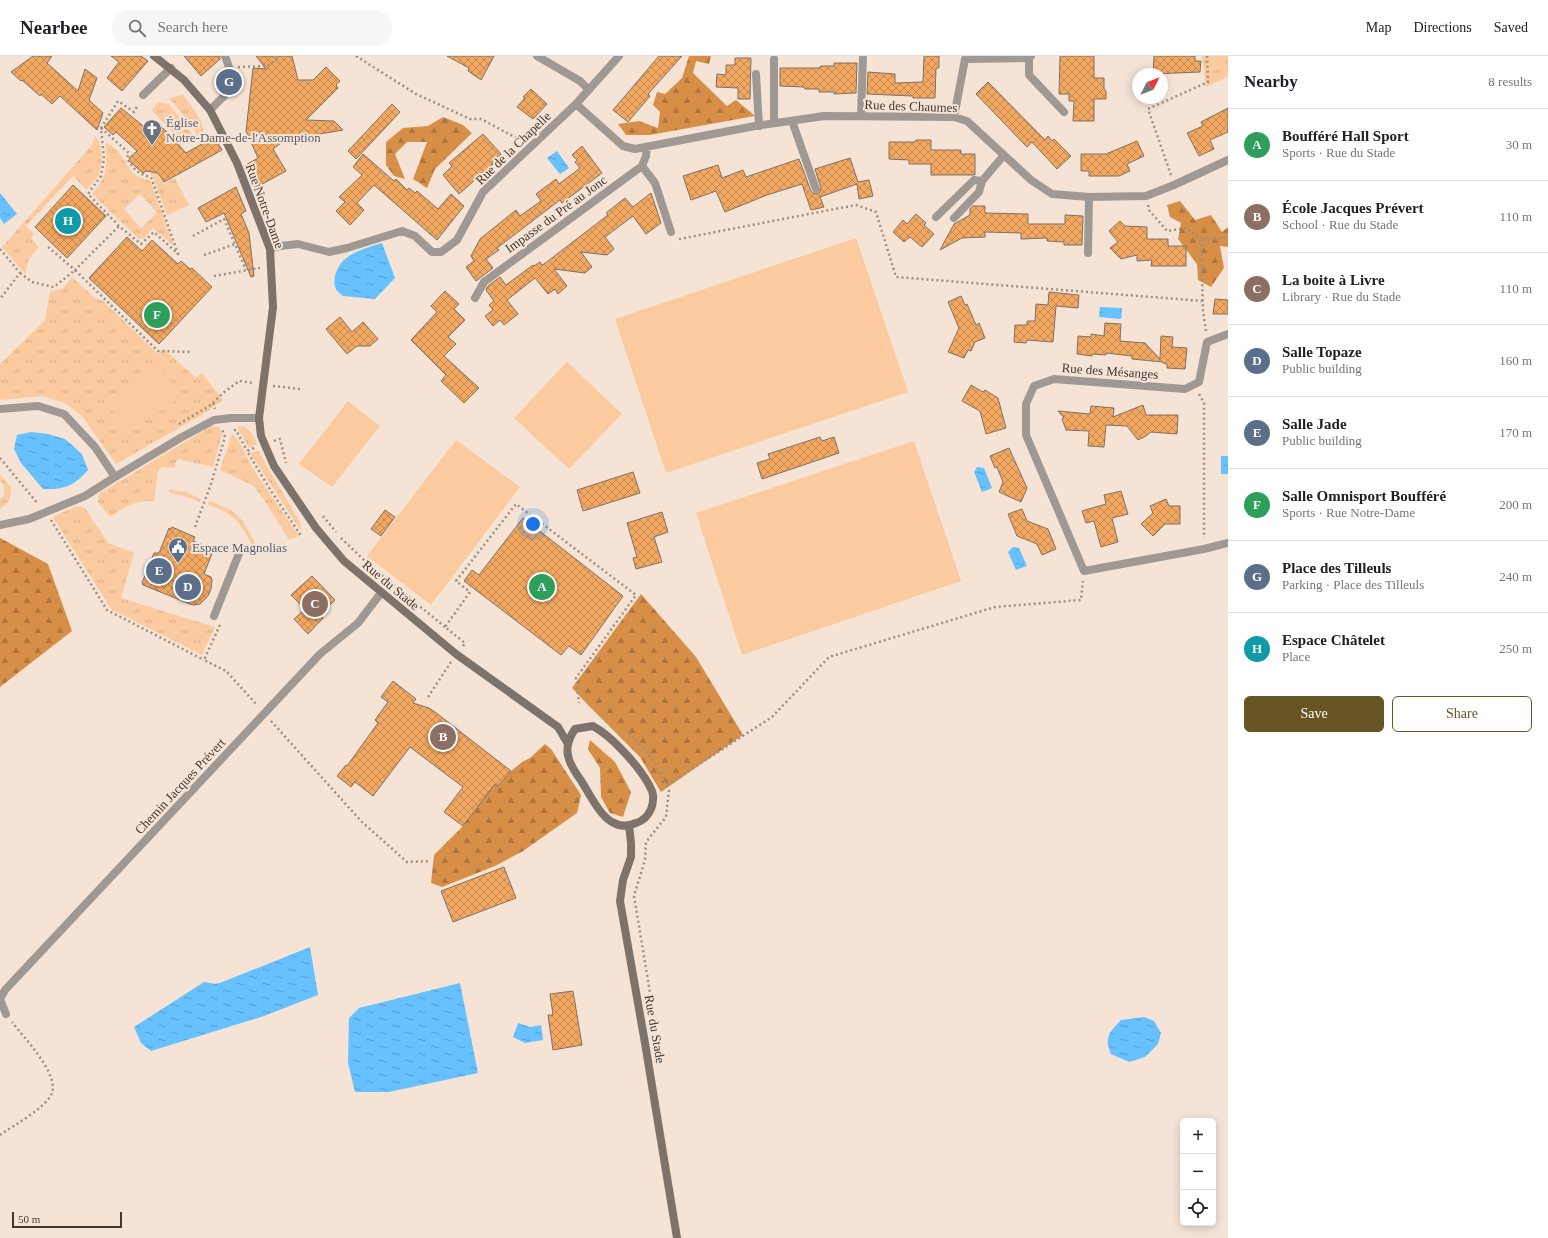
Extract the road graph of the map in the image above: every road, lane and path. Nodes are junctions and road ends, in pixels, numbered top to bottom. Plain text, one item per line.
1 (154, 56) edge
2 (225, 56) edge
3 (280, 56) edge
4 (356, 56) edge
5 (537, 56) edge
6 (619, 56) edge
7 (862, 56) edge
8 (1207, 56) edge
9 (963, 57) edge
10 (1030, 57) edge
11 (774, 59) dead end
12 (229, 67) junction
13 (171, 68) junction
14 (756, 74) dead end
15 (589, 90) junction
16 (143, 95) joint
17 (576, 104) junction
18 (210, 110) junction
19 (1064, 112) dead end
20 (861, 116) junction
21 (954, 118) junction
22 (792, 121) junction
23 (774, 123) junction
24 (759, 126) junction
25 (101, 128) junction
26 (647, 147) junction
27 (529, 149) junction
28 (1004, 155) junction
29 (1228, 160) edge
30 (642, 166) junction
31 (982, 181) junction
32 (1174, 185) junction
33 (816, 189) dead end
34 (1146, 196) junction
35 (1089, 198) junction
36 (936, 217) dead end
37 (954, 218) dead end
38 (119, 226) junction
39 (671, 232) joint
40 (193, 236) dead end
41 (1228, 238) edge
42 (1201, 239) junction
43 (235, 244) junction
44 (48, 247) dead end
45 (0, 248) edge
46 (270, 249) junction
47 (1088, 253) dead end
48 (204, 255) dead end
49 (272, 266) junction
50 (75, 270) junction
51 (246, 270) junction
52 (20, 273) junction
53 (214, 276) dead end
54 (475, 298) dead end
55 (0, 299) edge
56 (1203, 301) junction
57 (1228, 334) edge
58 (1207, 342) junction
59 (192, 352) dead end
60 (1194, 384) junction
61 (0, 409) edge
62 (259, 418) junction
63 (218, 419) junction
64 (173, 428) dead end
65 (222, 429) junction
66 (247, 451) dead end
67 (0, 458) edge
68 (114, 476) junction
69 (46, 513) junction
70 (0, 525) edge
71 (195, 527) dead end
72 (1228, 543) edge
73 (1204, 548) junction
74 (240, 551) dead end
75 (1084, 571) junction
76 (381, 594) junction
77 (214, 616) joint
78 (456, 654) junction
79 (204, 660) junction
80 (428, 697) dead end
81 (579, 704) dead end
82 (265, 714) junction
83 (558, 727) junction
84 (575, 729) junction
85 (629, 733) dead end
86 (568, 744) junction
87 (667, 785) junction
88 (630, 825) junction
89 (431, 861) dead end
90 (0, 999) edge
91 (6, 1014) joint
92 (660, 1059) dead end
93 (0, 1135) edge
94 (676, 1238) edge

1 - 13 street, Rue Notre-Dame
2 - 12 street
3 - 12 path
4 - 27 path
5 - 15 street
6 - 15 street, Rue de la Chapelle
7 - 20 street
8 - 32 path
9 - 10 street
9 - 21 street
10 - 19 street
11 - 23 street
12 - 18 street
13 - 16 street
13 - 18 street, Rue Notre-Dame
14 - 24 street
15 - 17 street, Rue de la Chapelle
16 - 25 path
17 - 26 street, Rue des Chaumes
17 - 27 street, Rue de la Chapelle
18 - 46 street, Rue Notre-Dame
20 - 21 street, Rue des Chaumes
20 - 22 street, Rue des Chaumes
21 - 28 street, Rue des Chaumes
22 - 23 street, Rue des Chaumes
22 - 33 street
23 - 24 street, Rue des Chaumes
24 - 26 street, Rue des Chaumes
25 - 38 path
25 - 38 path
26 - 30 street
27 - 46 street, Rue de la Chapelle
28 - 31 street
28 - 35 street, Rue des Chaumes
29 - 32 street, Rue des Chaumes
30 - 39 street
30 - 54 street, Impasse du Pré au Jonc
31 - 36 street
31 - 37 street
32 - 34 street, Rue des Chaumes
34 - 35 street, Rue des Chaumes
34 - 42 path
35 - 47 street
38 - 50 path
39 - 56 path
40 - 43 path
41 - 42 path
42 - 56 path
43 - 48 path
43 - 51 path
44 - 50 path
45 - 52 path
46 - 49 street, Rue Notre-Dame
49 - 51 path
49 - 62 street, Rue Notre-Dame
50 - 52 path
50 - 59 path
51 - 53 path
52 - 55 path
56 - 58 path
57 - 58 street
58 - 60 street
60 - 73 path
60 - 75 street, Rue des Mésanges
61 - 68 street
62 - 63 street
62 - 76 street, Rue du Stade
63 - 64 path
63 - 65 path
63 - 68 street
65 - 66 path
65 - 71 path
67 - 69 path
68 - 69 street
69 - 70 street
69 - 79 path
72 - 73 street
73 - 75 street
74 - 77 street
75 - 87 path
76 - 78 street, Rue du Stade
76 - 82 street, Chemin Jacques Prévert
77 - 79 path
78 - 80 path
78 - 81 path
78 - 83 street, Rue du Stade
79 - 82 path
82 - 89 path
82 - 90 street, Chemin Jacques Prévert
83 - 84 street, Rue du Stade
83 - 86 street, Rue du Stade
84 - 86 street
84 - 88 street, Rue du Stade
85 - 87 path
86 - 88 street
87 - 92 path
88 - 94 street, Rue du Stade
90 - 91 street, Chemin Jacques Prévert
91 - 93 path

